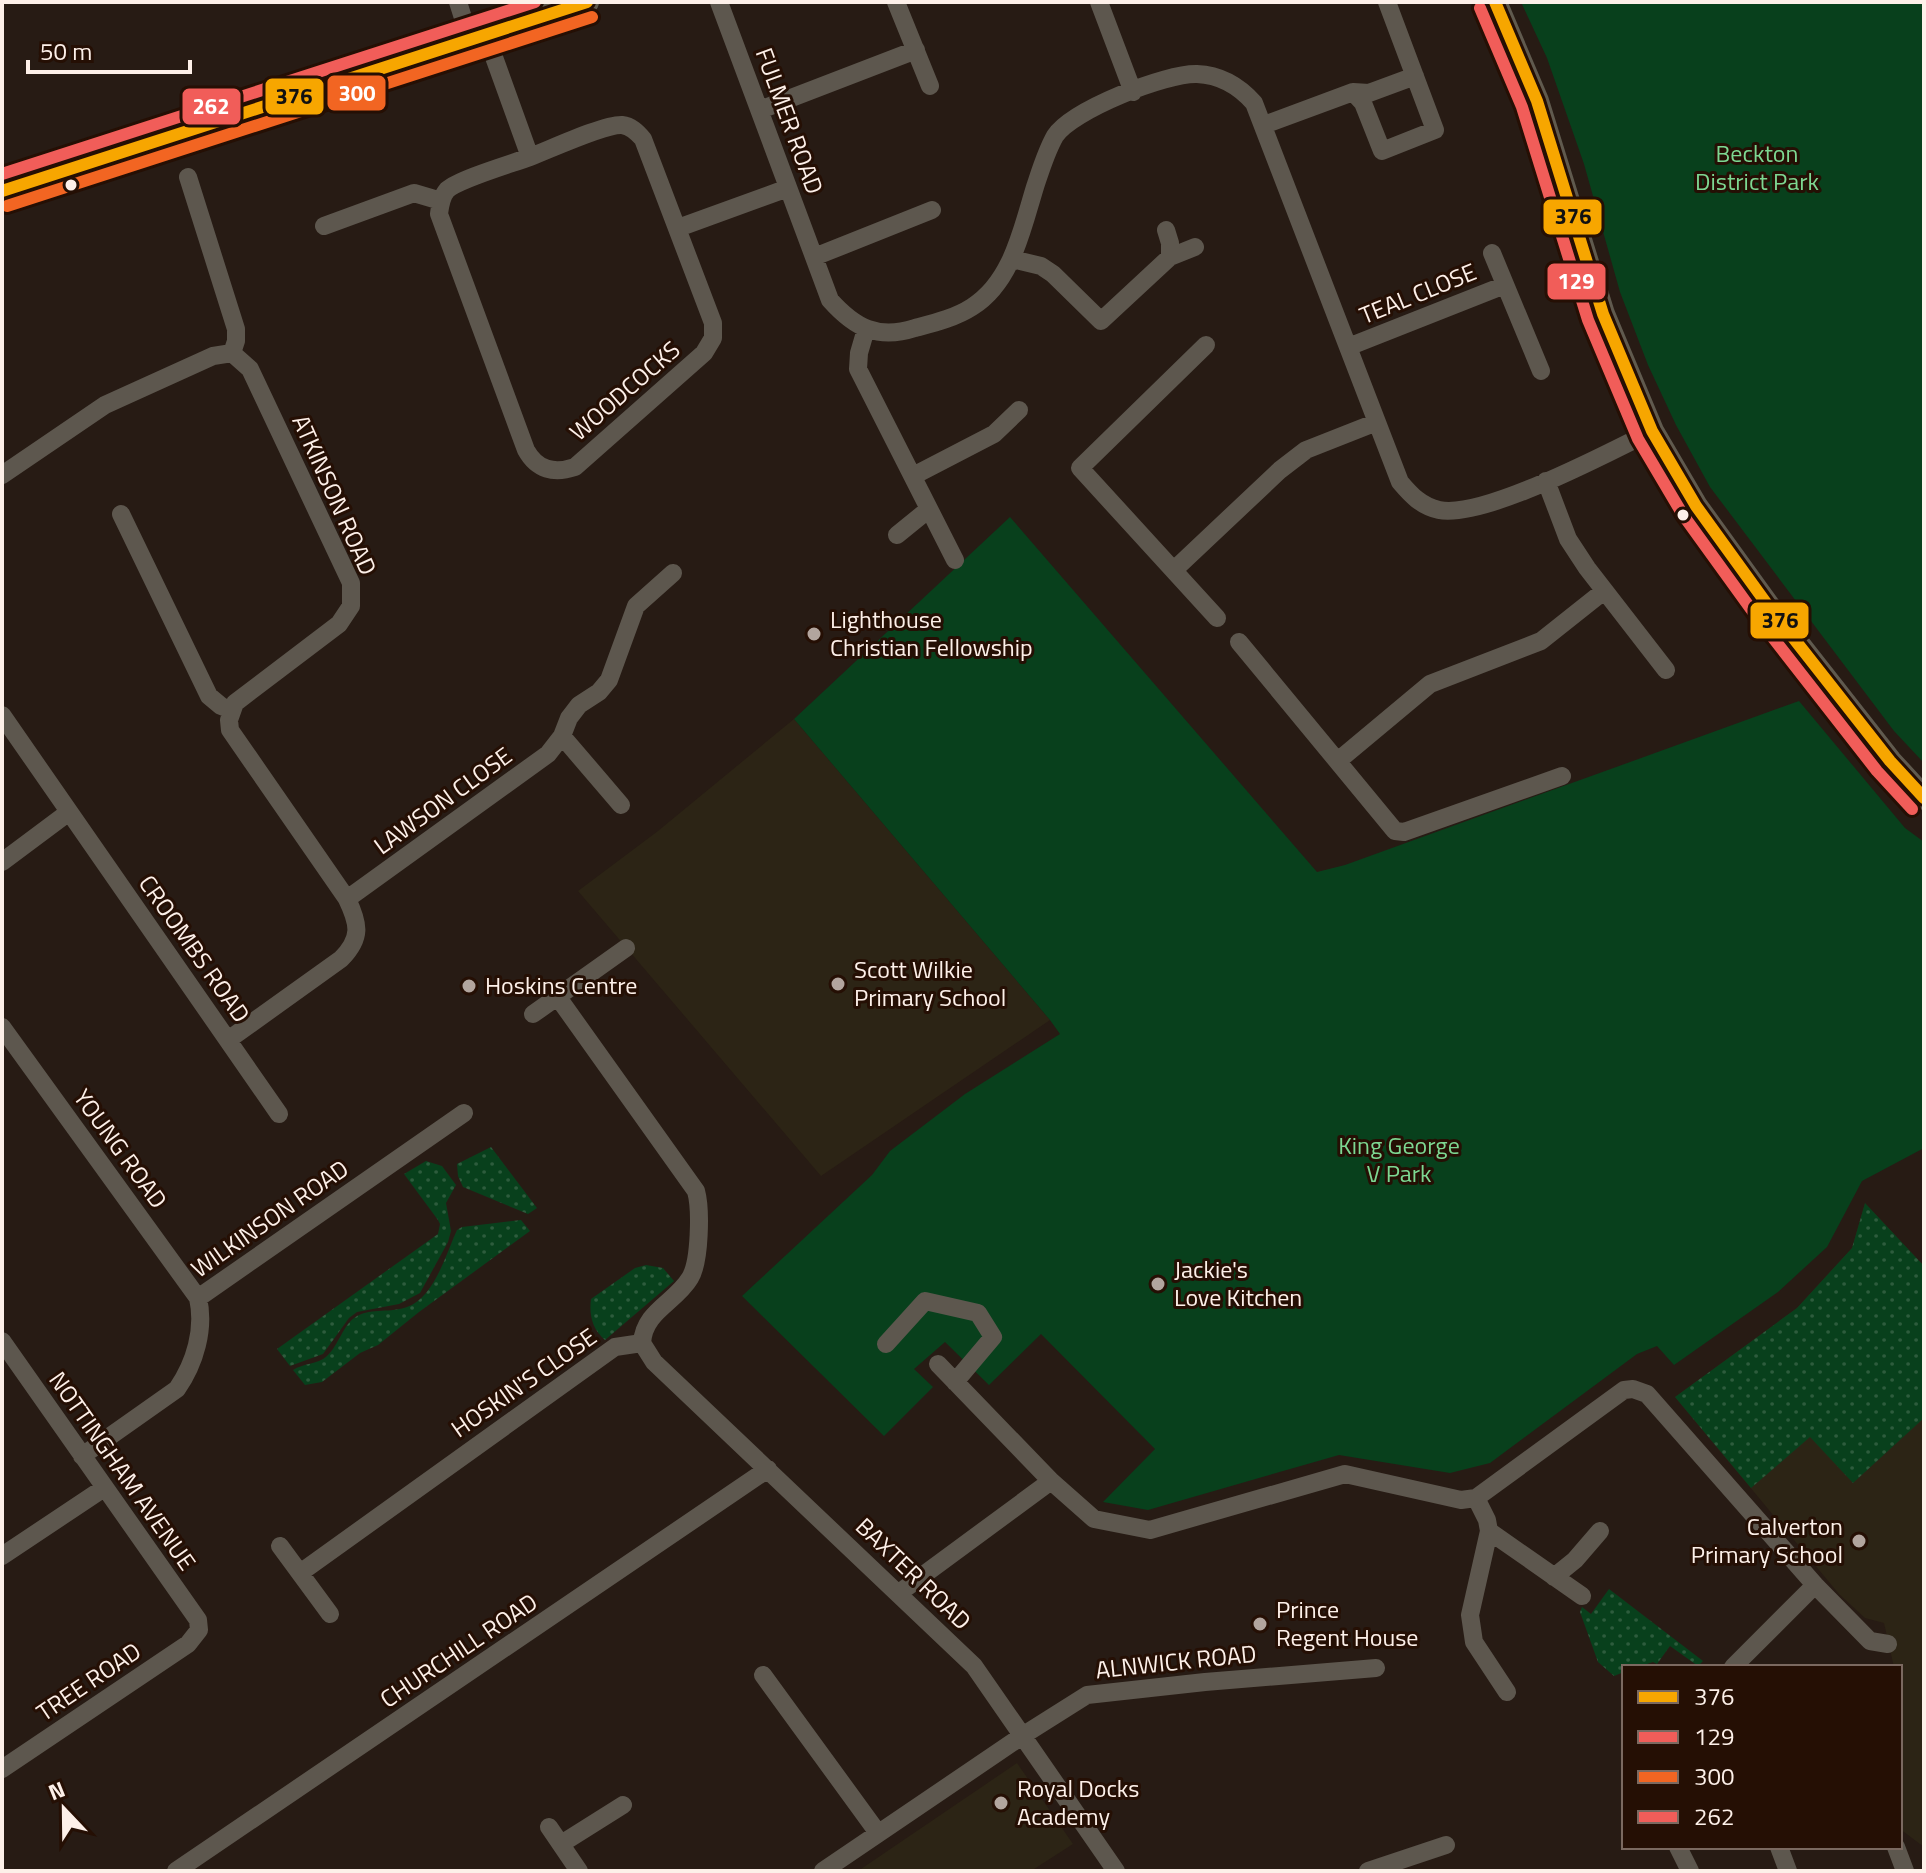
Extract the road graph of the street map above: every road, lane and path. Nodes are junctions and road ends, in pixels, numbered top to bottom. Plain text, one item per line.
1 (458, 2) edge
2 (587, 2) edge
3 (719, 2) edge
4 (896, 2) edge
5 (1099, 2) edge
6 (1387, 2) edge
7 (1495, 2) edge
8 (478, 38) junction
9 (916, 50) junction
10 (1415, 76) junction
11 (930, 86) dead end
12 (1133, 92) junction
13 (1353, 92) junction
14 (760, 110) junction
15 (1264, 125) junction
16 (530, 157) junction
17 (188, 177) dead end
18 (788, 188) junction
19 (2, 191) edge
20 (441, 201) junction
21 (932, 210) dead end
22 (324, 226) dead end
23 (678, 228) junction
24 (1166, 230) dead end
25 (1195, 247) dead end
26 (1492, 253) dead end
27 (814, 257) junction
28 (1170, 257) junction
29 (1012, 259) junction
30 (1505, 285) junction
31 (866, 329) junction
32 (1206, 345) dead end
33 (1348, 347) junction
34 (232, 353) junction
35 (1541, 371) dead end
36 (1019, 410) dead end
37 (1377, 422) junction
38 (1652, 431) junction
39 (2, 475) edge
40 (913, 476) junction
41 (1546, 481) junction
42 (929, 509) junction
43 (121, 514) dead end
44 (897, 535) dead end
45 (955, 560) dead end
46 (1174, 570) junction
47 (673, 573) dead end
48 (1604, 591) junction
49 (1217, 618) dead end
50 (1239, 642) dead end
51 (1666, 670) dead end
52 (231, 710) junction
53 (2, 715) edge
54 (562, 736) junction
55 (1339, 760) junction
56 (1562, 776) dead end
57 (1924, 798) edge
58 (621, 805) dead end
59 (69, 812) junction
60 (2, 862) edge
61 (347, 899) junction
62 (626, 948) dead end
63 (557, 996) junction
64 (533, 1014) dead end
65 (2, 1027) edge
66 (228, 1040) junction
67 (464, 1113) dead end
68 (279, 1114) dead end
69 (198, 1298) junction
70 (2, 1341) edge
71 (642, 1343) junction
72 (886, 1344) dead end
73 (938, 1364) dead end
74 (955, 1382) junction
75 (82, 1456) junction
76 (768, 1469) junction
77 (1051, 1481) junction
78 (104, 1488) junction
79 (1476, 1498) junction
80 (1489, 1531) junction
81 (1600, 1531) dead end
82 (280, 1546) dead end
83 (2, 1556) edge
84 (300, 1573) junction
85 (1554, 1577) junction
86 (1815, 1585) junction
87 (899, 1593) junction
88 (1582, 1596) dead end
89 (330, 1614) dead end
90 (199, 1630) joint
91 (1888, 1644) dead end
92 (1735, 1665) edge
93 (1376, 1668) dead end
94 (763, 1675) dead end
95 (1507, 1692) dead end
96 (1022, 1736) junction
97 (2, 1769) edge
98 (623, 1805) dead end
99 (549, 1827) dead end
100 (878, 1833) junction
101 (561, 1844) junction
102 (1446, 1845) dead end
103 (1679, 1849) edge
104 (1780, 1849) edge
105 (1897, 1849) edge
106 (176, 1871) edge
107 (579, 1871) edge
108 (823, 1871) edge
109 (1116, 1871) edge
110 (1368, 1871) edge
111 (1690, 1871) edge
112 (1788, 1871) edge
113 (1905, 1871) edge

1 - 8 street
2 - 8 street
3 - 14 street, FULMER ROAD
4 - 9 street
5 - 12 street
6 - 10 street
7 - 38 street
8 - 16 street
8 - 19 street
9 - 11 street
9 - 14 street
10 - 13 street
10 - 13 street
12 - 15 street
12 - 29 street
13 - 15 street
14 - 18 street, FULMER ROAD
15 - 33 street
16 - 20 street, WOODCOCKS
16 - 23 street, WOODCOCKS
17 - 34 street
18 - 23 street
18 - 27 street, FULMER ROAD
20 - 22 street
20 - 23 street, WOODCOCKS
21 - 27 street
24 - 28 street
25 - 28 street
26 - 30 street, TEAL CLOSE
27 - 31 street, FULMER ROAD
28 - 29 street
29 - 31 street
30 - 33 street, TEAL CLOSE
30 - 35 street, TEAL CLOSE
31 - 40 street
32 - 46 street
33 - 37 street
34 - 39 street
34 - 52 street, ATKINSON ROAD
36 - 40 street
37 - 41 street
37 - 46 street
38 - 41 street
38 - 57 street
40 - 42 street
41 - 48 street
42 - 44 street
42 - 45 street
43 - 52 street
46 - 49 street
47 - 54 street, LAWSON CLOSE
48 - 51 street
48 - 55 street
50 - 55 street
52 - 61 street
53 - 59 street, CROOMBS ROAD
54 - 58 street
54 - 61 street, LAWSON CLOSE
55 - 56 street
59 - 60 street
59 - 66 street, CROOMBS ROAD
61 - 66 street
62 - 63 street
63 - 64 street
63 - 71 street
65 - 69 street, YOUNG ROAD
66 - 68 street, CROOMBS ROAD
67 - 69 street, WILKINSON ROAD
69 - 75 street, WILKINSON ROAD
70 - 75 street, NOTTINGHAM AVENUE
71 - 76 street, BAXTER ROAD
71 - 84 street, HOSKIN'S CLOSE
72 - 74 street
73 - 74 street
74 - 77 street
75 - 78 street, NOTTINGHAM AVENUE
76 - 87 street, BAXTER ROAD
76 - 106 street, CHURCHILL ROAD
77 - 79 street
77 - 87 street
78 - 83 street
78 - 90 street, NOTTINGHAM AVENUE
79 - 80 street
79 - 86 street
80 - 85 street
80 - 95 street
81 - 85 street
82 - 84 street
84 - 89 street
85 - 88 street
86 - 91 street
86 - 92 street
87 - 96 street, BAXTER ROAD
90 - 97 street, TREE ROAD
93 - 96 street, ALNWICK ROAD
94 - 100 street
96 - 100 street, ALNWICK ROAD
96 - 109 street, BAXTER ROAD
98 - 101 street
99 - 101 street
100 - 108 street, ALNWICK ROAD
101 - 107 street
102 - 110 street
103 - 111 street
104 - 112 street
105 - 113 street

